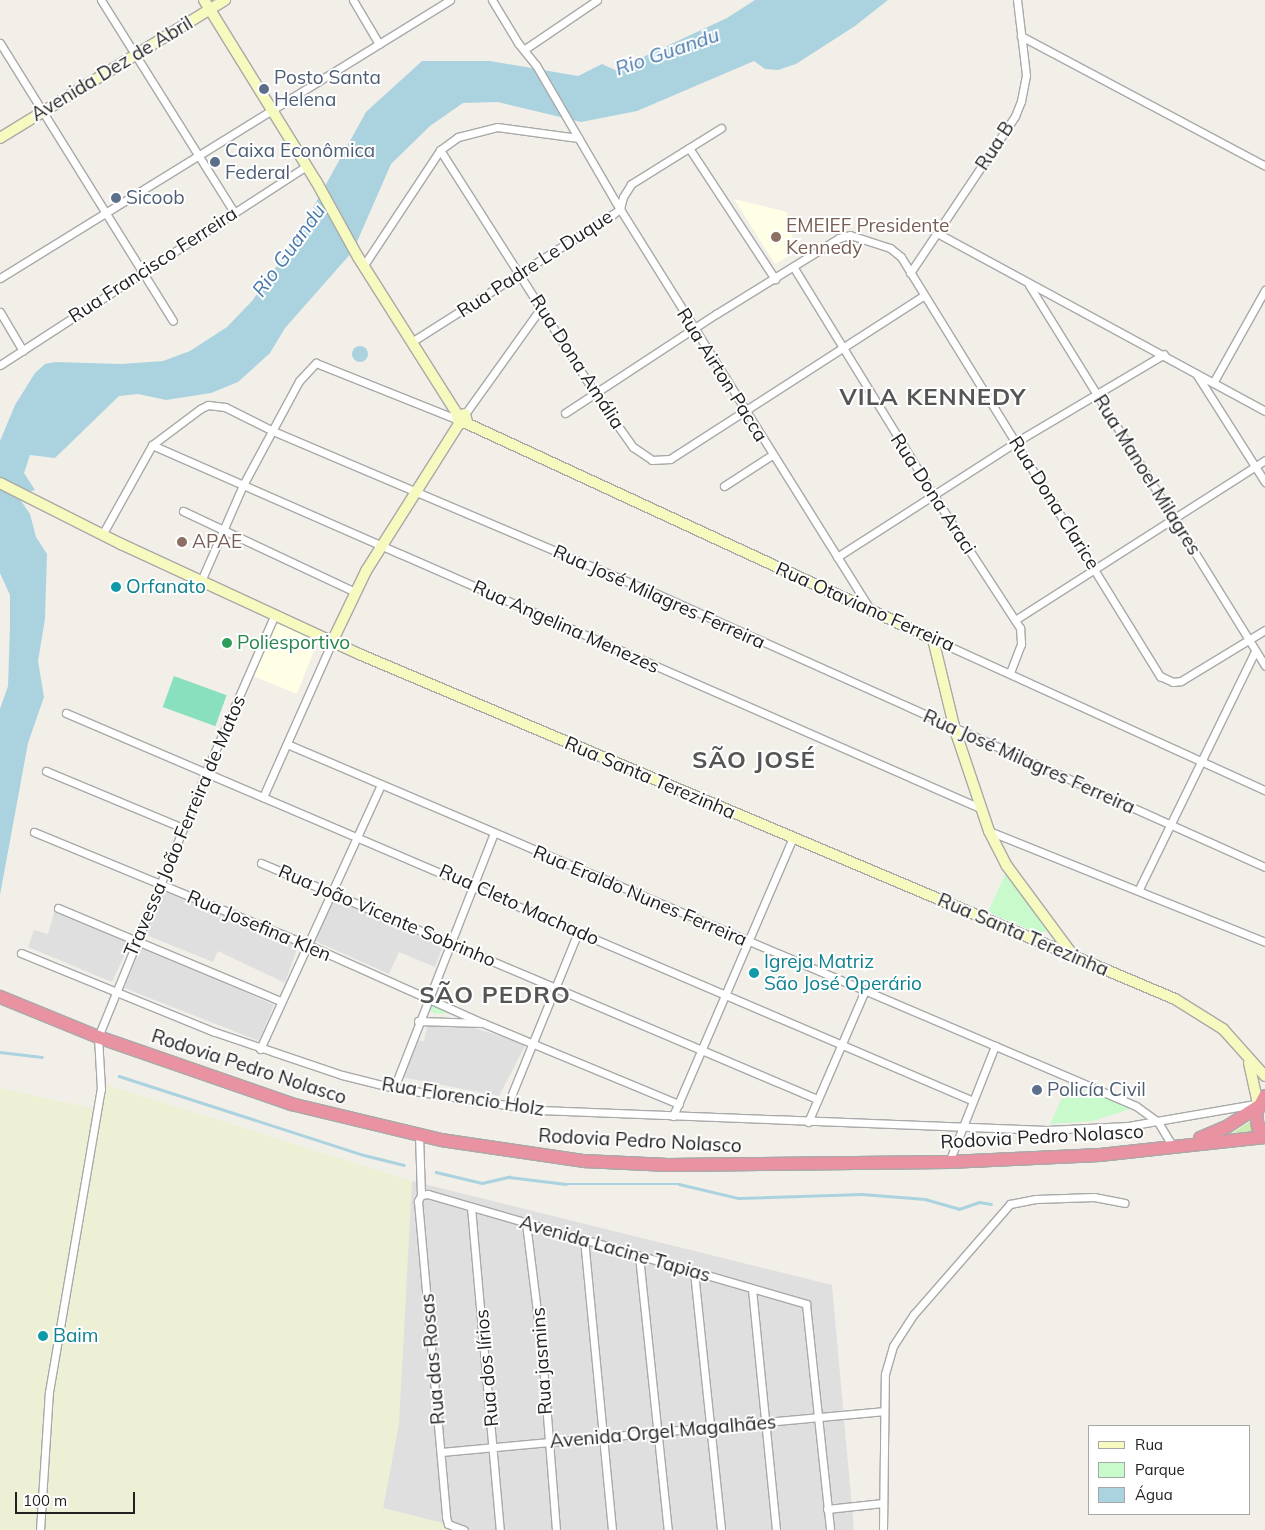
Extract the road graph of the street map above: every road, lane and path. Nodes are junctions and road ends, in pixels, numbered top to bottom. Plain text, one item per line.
1 (101, 0) edge
2 (204, 0) edge
3 (225, 0) edge
4 (353, 0) edge
5 (450, 0) edge
6 (492, 0) edge
7 (597, 0) edge
8 (1017, 0) edge
9 (210, 9) junction
10 (1020, 36) junction
11 (0, 43) edge
12 (379, 44) junction
13 (525, 49) junction
14 (136, 56) junction
15 (44, 110) junction
16 (271, 111) junction
17 (721, 128) dead end
18 (0, 138) edge
19 (578, 138) junction
20 (689, 148) junction
21 (440, 150) junction
22 (200, 156) junction
23 (307, 166) junction
24 (1265, 166) edge
25 (620, 209) junction
26 (234, 212) junction
27 (108, 213) junction
28 (939, 234) junction
29 (361, 261) junction
30 (794, 268) junction
31 (142, 272) junction
32 (910, 273) junction
33 (521, 275) junction
34 (0, 278) edge
35 (775, 279) junction
36 (1029, 285) junction
37 (1265, 290) edge
38 (923, 296) junction
39 (541, 308) junction
40 (0, 312) edge
41 (173, 321) dead end
42 (693, 329) junction
43 (413, 341) junction
44 (841, 347) junction
45 (23, 351) junction
46 (1164, 354) junction
47 (0, 365) edge
48 (1196, 373) junction
49 (1213, 383) junction
50 (1096, 393) junction
51 (596, 395) junction
52 (744, 409) junction
53 (1265, 411) edge
54 (565, 413) dead end
55 (461, 419) junction
56 (272, 431) junction
57 (1016, 442) junction
58 (152, 446) junction
59 (772, 455) junction
60 (1265, 460) edge
61 (1255, 466) junction
62 (1265, 482) edge
63 (0, 483) edge
64 (243, 485) junction
65 (724, 486) dead end
66 (418, 493) junction
67 (934, 496) junction
68 (184, 511) dead end
69 (1173, 516) junction
70 (223, 530) junction
71 (102, 535) junction
72 (382, 546) junction
73 (837, 557) junction
74 (1095, 568) junction
75 (201, 581) junction
76 (355, 592) junction
77 (870, 609) junction
78 (274, 616) junction
79 (1015, 620) junction
80 (1265, 630) edge
81 (933, 639) junction
82 (332, 642) junction
83 (1249, 642) junction
84 (1255, 651) junction
85 (1265, 666) edge
86 (1010, 672) junction
87 (66, 713) dead end
88 (955, 730) junction
89 (288, 744) junction
90 (1200, 760) junction
91 (46, 771) dead end
92 (206, 772) junction
93 (381, 785) junction
94 (1265, 790) edge
95 (263, 797) junction
96 (980, 808) junction
97 (1169, 824) junction
98 (183, 828) junction
99 (989, 831) junction
100 (34, 832) dead end
101 (356, 835) junction
102 (493, 835) junction
103 (793, 838) junction
104 (261, 863) dead end
105 (1265, 867) edge
106 (159, 884) junction
107 (474, 885) junction
108 (1139, 889) junction
109 (331, 891) junction
110 (58, 908) dead end
111 (578, 932) junction
112 (1055, 933) junction
113 (137, 939) junction
114 (451, 942) junction
115 (749, 942) junction
116 (1265, 942) edge
117 (1042, 943) junction
118 (306, 944) junction
119 (22, 953) dead end
120 (1073, 955) junction
121 (556, 986) junction
122 (865, 990) junction
123 (117, 991) junction
124 (726, 994) junction
125 (2, 998) edge
126 (427, 999) junction
127 (280, 1001) junction
128 (418, 1021) junction
129 (483, 1023) junction
130 (98, 1037) junction
131 (532, 1042) junction
132 (841, 1044) junction
133 (995, 1046) junction
134 (260, 1048) junction
135 (702, 1049) junction
136 (1249, 1062) junction
137 (1265, 1076) edge
138 (394, 1088) junction
139 (817, 1099) junction
140 (971, 1100) junction
141 (1260, 1102) edge
142 (679, 1104) junction
143 (507, 1106) junction
144 (673, 1116) junction
145 (808, 1122) junction
146 (1158, 1122) junction
147 (960, 1127) junction
148 (419, 1135) junction
149 (1265, 1136) edge
150 (1177, 1146) junction
151 (949, 1162) junction
152 (421, 1196) junction
153 (1124, 1203) dead end
154 (471, 1207) junction
155 (526, 1223) junction
156 (584, 1239) junction
157 (638, 1256) junction
158 (694, 1272) junction
159 (752, 1289) junction
160 (884, 1411) junction
161 (819, 1417) junction
162 (766, 1422) junction
163 (711, 1428) junction
164 (658, 1433) junction
165 (602, 1438) junction
166 (548, 1443) junction
167 (494, 1448) junction
168 (442, 1452) junction
169 (883, 1503) junction
170 (828, 1509) junction
171 (40, 1530) edge
172 (464, 1530) edge
173 (500, 1530) edge
174 (556, 1530) edge
175 (612, 1530) edge
176 (668, 1530) edge
177 (721, 1530) edge
178 (776, 1530) edge
179 (830, 1530) edge
180 (883, 1530) edge

1 - 14 street
2 - 9 street
3 - 9 street, Avenida Dez de Abril
4 - 12 street
5 - 12 street
6 - 13 street, Rua Airton Pacca
7 - 13 street
8 - 10 street, Rua B
9 - 14 street, Avenida Dez de Abril
9 - 16 street
10 - 24 street
10 - 28 street, Rua B
11 - 15 street
12 - 16 street
13 - 19 street, Rua Airton Pacca
14 - 15 street, Avenida Dez de Abril
14 - 22 street
15 - 18 street, Avenida Dez de Abril
15 - 27 street
16 - 22 street
16 - 23 street
17 - 20 street, Rua Padre Le Duque
19 - 21 street
19 - 25 street, Rua Airton Pacca
20 - 25 street, Rua Padre Le Duque
20 - 35 street
21 - 29 street
21 - 33 street, Rua Dona Amália
22 - 26 street
22 - 27 street
23 - 26 street, Rua Francisco Ferreira
23 - 29 street
25 - 33 street, Rua Padre Le Duque
25 - 42 street, Rua Airton Pacca
26 - 31 street, Rua Francisco Ferreira
27 - 31 street
27 - 34 street
28 - 32 street, Rua B
28 - 36 street
29 - 43 street
30 - 32 street, Rua Dona Clarice
30 - 35 street
30 - 44 street, Rua Dona Araci
31 - 41 street
31 - 45 street, Rua Francisco Ferreira
32 - 38 street, Rua Dona Clarice
33 - 39 street, Rua Dona Amália
33 - 43 street, Rua Padre Le Duque
35 - 42 street
36 - 46 street
36 - 50 street, Rua Manoel Milagres
37 - 49 street
38 - 44 street
38 - 57 street, Rua Dona Clarice
39 - 51 street, Rua Dona Amália
39 - 55 street
40 - 45 street
42 - 51 street
42 - 52 street, Rua Airton Pacca
43 - 55 street
44 - 52 street
44 - 67 street, Rua Dona Araci
45 - 47 street, Rua Francisco Ferreira
46 - 48 street
46 - 50 street
48 - 49 street
48 - 61 street
49 - 53 street
50 - 57 street
50 - 69 street, Rua Manoel Milagres
51 - 52 street, Rua Dona Amália
51 - 54 street
52 - 59 street, Rua Airton Pacca
55 - 56 street, Rua Otaviano Ferreira
55 - 66 street
55 - 77 street, Rua Otaviano Ferreira
56 - 58 street, Rua José Milagres Ferreira
56 - 64 street
56 - 66 street, Rua José Milagres Ferreira
57 - 67 street
57 - 74 street, Rua Dona Clarice
58 - 64 street, Rua Angelina Menezes
58 - 71 street, Rua José Milagres Ferreira
59 - 65 street
59 - 73 street, Rua Airton Pacca
60 - 61 street
61 - 62 street
61 - 69 street
63 - 71 street, Rua Santa Terezinha
64 - 70 street
64 - 72 street, Rua Angelina Menezes
66 - 72 street
66 - 88 street, Rua José Milagres Ferreira
67 - 73 street
67 - 79 street, Rua Dona Araci
68 - 70 street
69 - 74 street
69 - 83 street, Rua Manoel Milagres
70 - 75 street
70 - 76 street
71 - 75 street, Rua Santa Terezinha
72 - 76 street
72 - 96 street, Rua Angelina Menezes
73 - 77 street, Rua Airton Pacca
74 - 79 street
74 - 83 street, Rua Dona Clarice
75 - 78 street, Rua Santa Terezinha
76 - 82 street
77 - 81 street, Rua Otaviano Ferreira
78 - 82 street, Rua Santa Terezinha
78 - 92 street, Travessa João Ferreira de Matos
79 - 86 street, Rua Dona Araci
80 - 83 street
81 - 86 street, Rua Otaviano Ferreira
81 - 88 street
82 - 89 street
82 - 103 street, Rua Santa Terezinha
83 - 84 street, Rua Manoel Milagres
84 - 85 street, Rua Manoel Milagres
84 - 90 street
86 - 90 street, Rua Otaviano Ferreira
87 - 92 street, Rua Cleto Machado
88 - 96 street
88 - 97 street, Rua José Milagres Ferreira
89 - 93 street, Rua Eraldo Nunes Ferreira
89 - 95 street
90 - 94 street, Rua Otaviano Ferreira
90 - 97 street
91 - 98 street
92 - 95 street, Rua Cleto Machado
92 - 98 street, Travessa João Ferreira de Matos
93 - 101 street
93 - 102 street, Rua Eraldo Nunes Ferreira
95 - 101 street, Rua Cleto Machado
96 - 99 street
97 - 105 street, Rua José Milagres Ferreira
97 - 108 street
98 - 106 street, Travessa João Ferreira de Matos
99 - 108 street
99 - 112 street
100 - 106 street, Rua Josefina Klen
101 - 107 street, Rua Cleto Machado
101 - 109 street
102 - 107 street
102 - 115 street, Rua Eraldo Nunes Ferreira
103 - 115 street
103 - 117 street, Rua Santa Terezinha
104 - 109 street, Rua João Vicente Sobrinho
106 - 113 street, Travessa João Ferreira de Matos
106 - 118 street, Rua Josefina Klen
107 - 111 street, Rua Cleto Machado
107 - 114 street
108 - 116 street
109 - 114 street, Rua João Vicente Sobrinho
109 - 118 street
110 - 113 street
111 - 121 street
111 - 124 street, Rua Cleto Machado
112 - 117 street
112 - 120 street
113 - 123 street, Travessa João Ferreira de Matos
113 - 127 street
114 - 121 street, Rua João Vicente Sobrinho
114 - 126 street
115 - 122 street, Rua Eraldo Nunes Ferreira
115 - 124 street
117 - 120 street, Rua Santa Terezinha
118 - 126 street, Rua Josefina Klen
118 - 127 street
119 - 123 street, Rua Florencio Holz
120 - 136 street, Rua Santa Terezinha
121 - 131 street
121 - 135 street, Rua João Vicente Sobrinho
122 - 132 street
122 - 133 street, Rua Eraldo Nunes Ferreira
123 - 130 street, Travessa João Ferreira de Matos
123 - 134 street, Rua Florencio Holz
124 - 132 street, Rua Cleto Machado
124 - 135 street
125 - 130 highway, Rodovia Pedro Nolasco
126 - 128 street
126 - 129 street, Rua Josefina Klen
127 - 134 street
128 - 129 street
128 - 138 street
129 - 131 street, Rua Josefina Klen
130 - 148 highway, Rodovia Pedro Nolasco
130 - 171 street
131 - 142 street, Rua Josefina Klen
131 - 143 street
132 - 139 street
132 - 140 street, Rua Cleto Machado
133 - 140 street
133 - 146 street, Rua Eraldo Nunes Ferreira
134 - 138 street, Rua Florencio Holz
135 - 139 street, Rua João Vicente Sobrinho
135 - 142 street
136 - 137 street, Rua Santa Terezinha
136 - 141 street
138 - 143 street, Rua Florencio Holz
139 - 145 street
140 - 147 street
141 - 146 street, Rua Florencio Holz
141 - 149 highway
141 - 150 highway, Rodovia Pedro Nolasco
142 - 144 street
143 - 144 street, Rua Florencio Holz
144 - 145 street, Rua Florencio Holz
145 - 147 street, Rua Florencio Holz
146 - 147 street, Rua Florencio Holz
146 - 150 street, Rua Eraldo Nunes Ferreira
147 - 151 street
148 - 151 highway, Rodovia Pedro Nolasco
148 - 152 street, Rua das Rosas
149 - 150 highway, Rodovia Pedro Nolasco
150 - 151 highway, Rodovia Pedro Nolasco
152 - 154 street, Avenida Lacine Tapias
152 - 168 street, Rua das Rosas
153 - 160 street
154 - 155 street, Avenida Lacine Tapias
154 - 167 street, Rua dos lírios
155 - 156 street, Avenida Lacine Tapias
155 - 166 street, Rua jasmins
156 - 157 street, Avenida Lacine Tapias
156 - 165 street
157 - 158 street, Avenida Lacine Tapias
157 - 164 street
158 - 159 street, Avenida Lacine Tapias
158 - 163 street
159 - 161 street, Avenida Lacine Tapias
159 - 162 street
160 - 161 street, Avenida Orgel Magalhães
160 - 169 street
161 - 162 street, Avenida Orgel Magalhães
161 - 170 street
162 - 163 street, Avenida Orgel Magalhães
162 - 178 street
163 - 164 street, Avenida Orgel Magalhães
163 - 177 street
164 - 165 street, Avenida Orgel Magalhães
164 - 176 street
165 - 166 street, Avenida Orgel Magalhães
165 - 175 street
166 - 167 street, Avenida Orgel Magalhães
166 - 174 street, Rua jasmins
167 - 168 street, Avenida Orgel Magalhães
167 - 173 street, Rua dos lírios
168 - 172 street, Rua das Rosas
169 - 170 street
169 - 180 street
170 - 179 street

